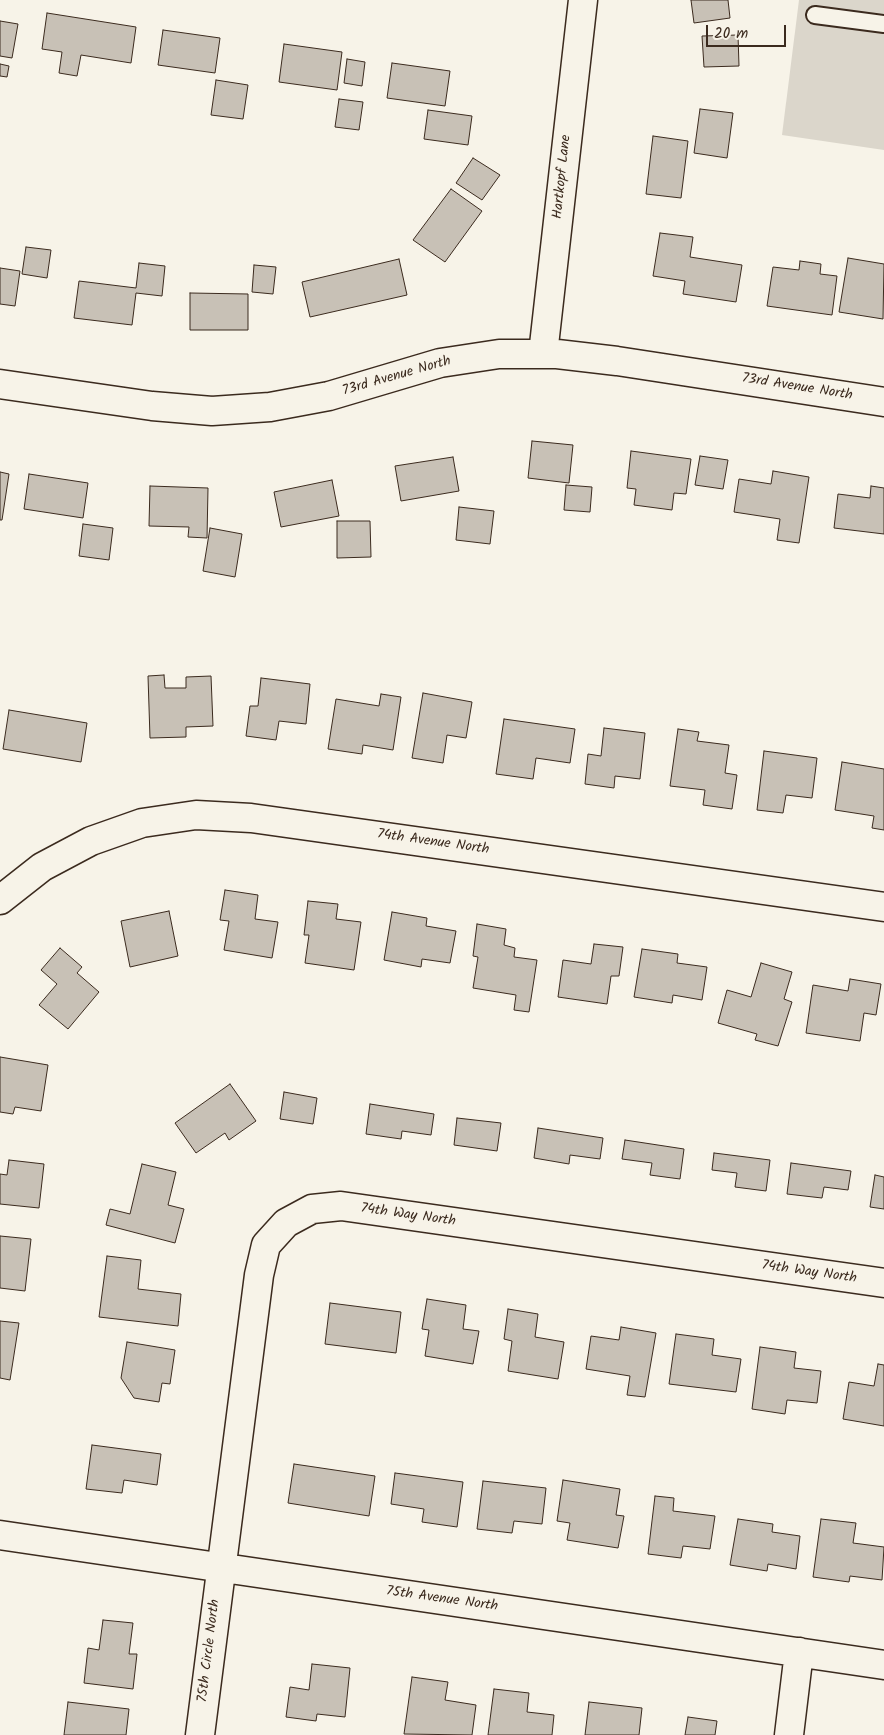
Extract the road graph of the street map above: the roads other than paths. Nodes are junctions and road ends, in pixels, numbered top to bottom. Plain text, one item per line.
1 (583, 0) edge
2 (815, 15) dead end
3 (884, 24) edge
4 (543, 354) junction
5 (0, 384) edge
6 (884, 402) edge
7 (0, 900) edge
8 (884, 907) edge
9 (884, 1283) edge
10 (0, 1535) edge
11 (220, 1567) junction
12 (799, 1652) junction
13 (884, 1665) edge
14 (200, 1735) edge
15 (789, 1735) edge

1 - 4 street, Hartkopf Lane
2 - 3 lane
4 - 5 street, 73rd Avenue North
4 - 6 street, 73rd Avenue North
7 - 8 street, 74th Avenue North
9 - 11 street, 74th Way North
10 - 11 street, 75th Avenue North
11 - 12 street, 75th Avenue North
11 - 14 street, 75th Circle North
12 - 13 street, 75th Avenue North
12 - 15 street

